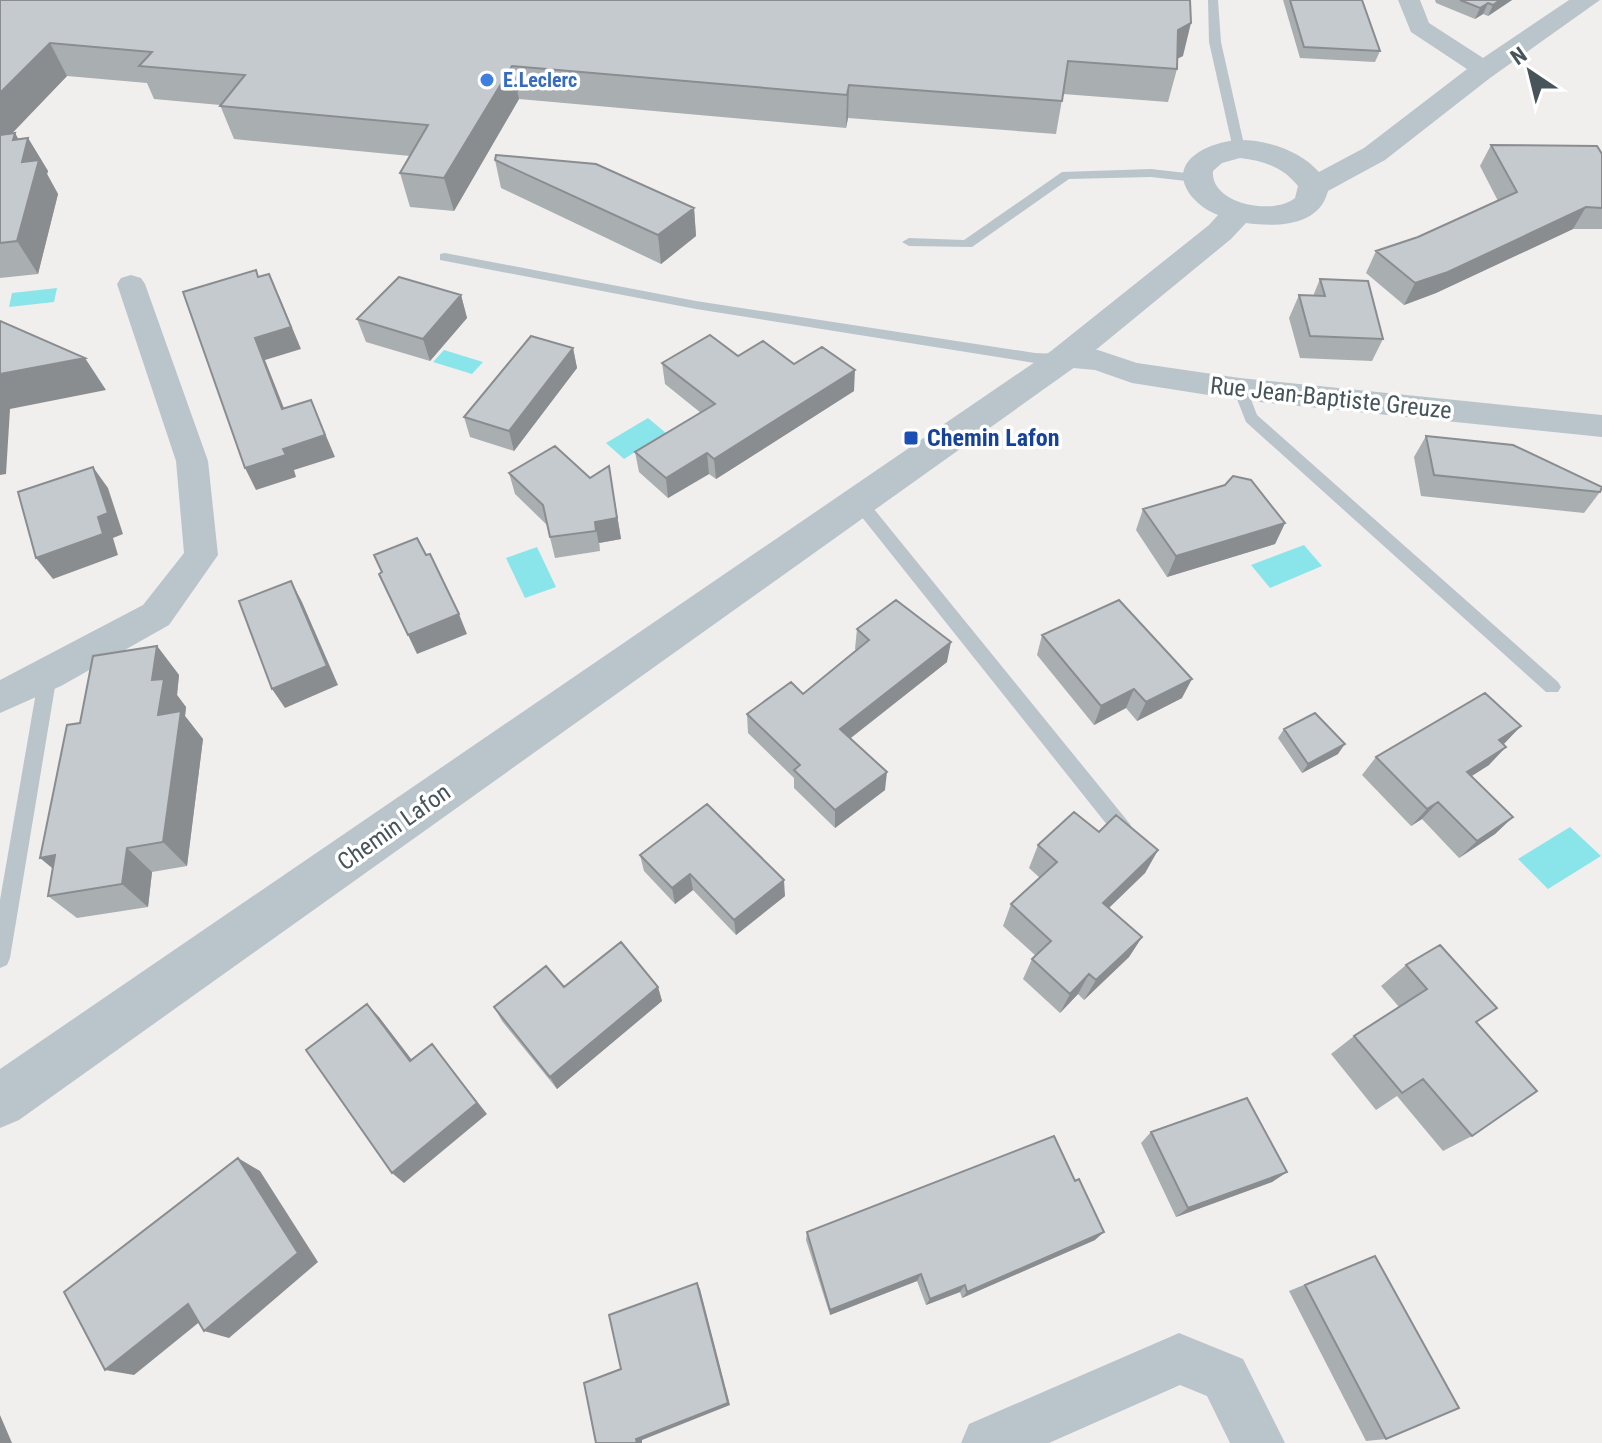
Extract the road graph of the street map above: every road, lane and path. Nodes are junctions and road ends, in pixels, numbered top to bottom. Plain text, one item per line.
1 (1213, 0) edge
2 (1409, 0) edge
3 (1587, 0) edge
4 (1477, 76) junction
5 (1239, 149) junction
6 (1314, 163) junction
7 (1195, 178) junction
8 (1238, 213) junction
9 (909, 242) dead end
10 (445, 257) dead end
11 (131, 284) dead end
12 (1063, 359) junction
13 (1240, 389) junction
14 (1602, 426) edge
15 (859, 502) junction
16 (48, 675) junction
17 (1552, 687) dead end
18 (0, 697) edge
19 (1123, 830) edge
20 (0, 958) edge
21 (0, 1101) edge
22 (988, 1443) edge
23 (1258, 1443) edge

1 - 5 lane
2 - 4 street
3 - 4 street
4 - 6 street
5 - 6 street
5 - 7 street
6 - 8 street
7 - 8 street
7 - 9 lane
8 - 12 street, Chemin Lafon
10 - 12 lane
11 - 16 street
12 - 13 street, Rue Jean-Baptiste Greuze
12 - 15 street, Chemin Lafon
13 - 14 street, Rue Jean-Baptiste Greuze
13 - 17 lane
15 - 19 lane
15 - 21 street, Chemin Lafon
16 - 18 street
16 - 20 lane
22 - 23 street

